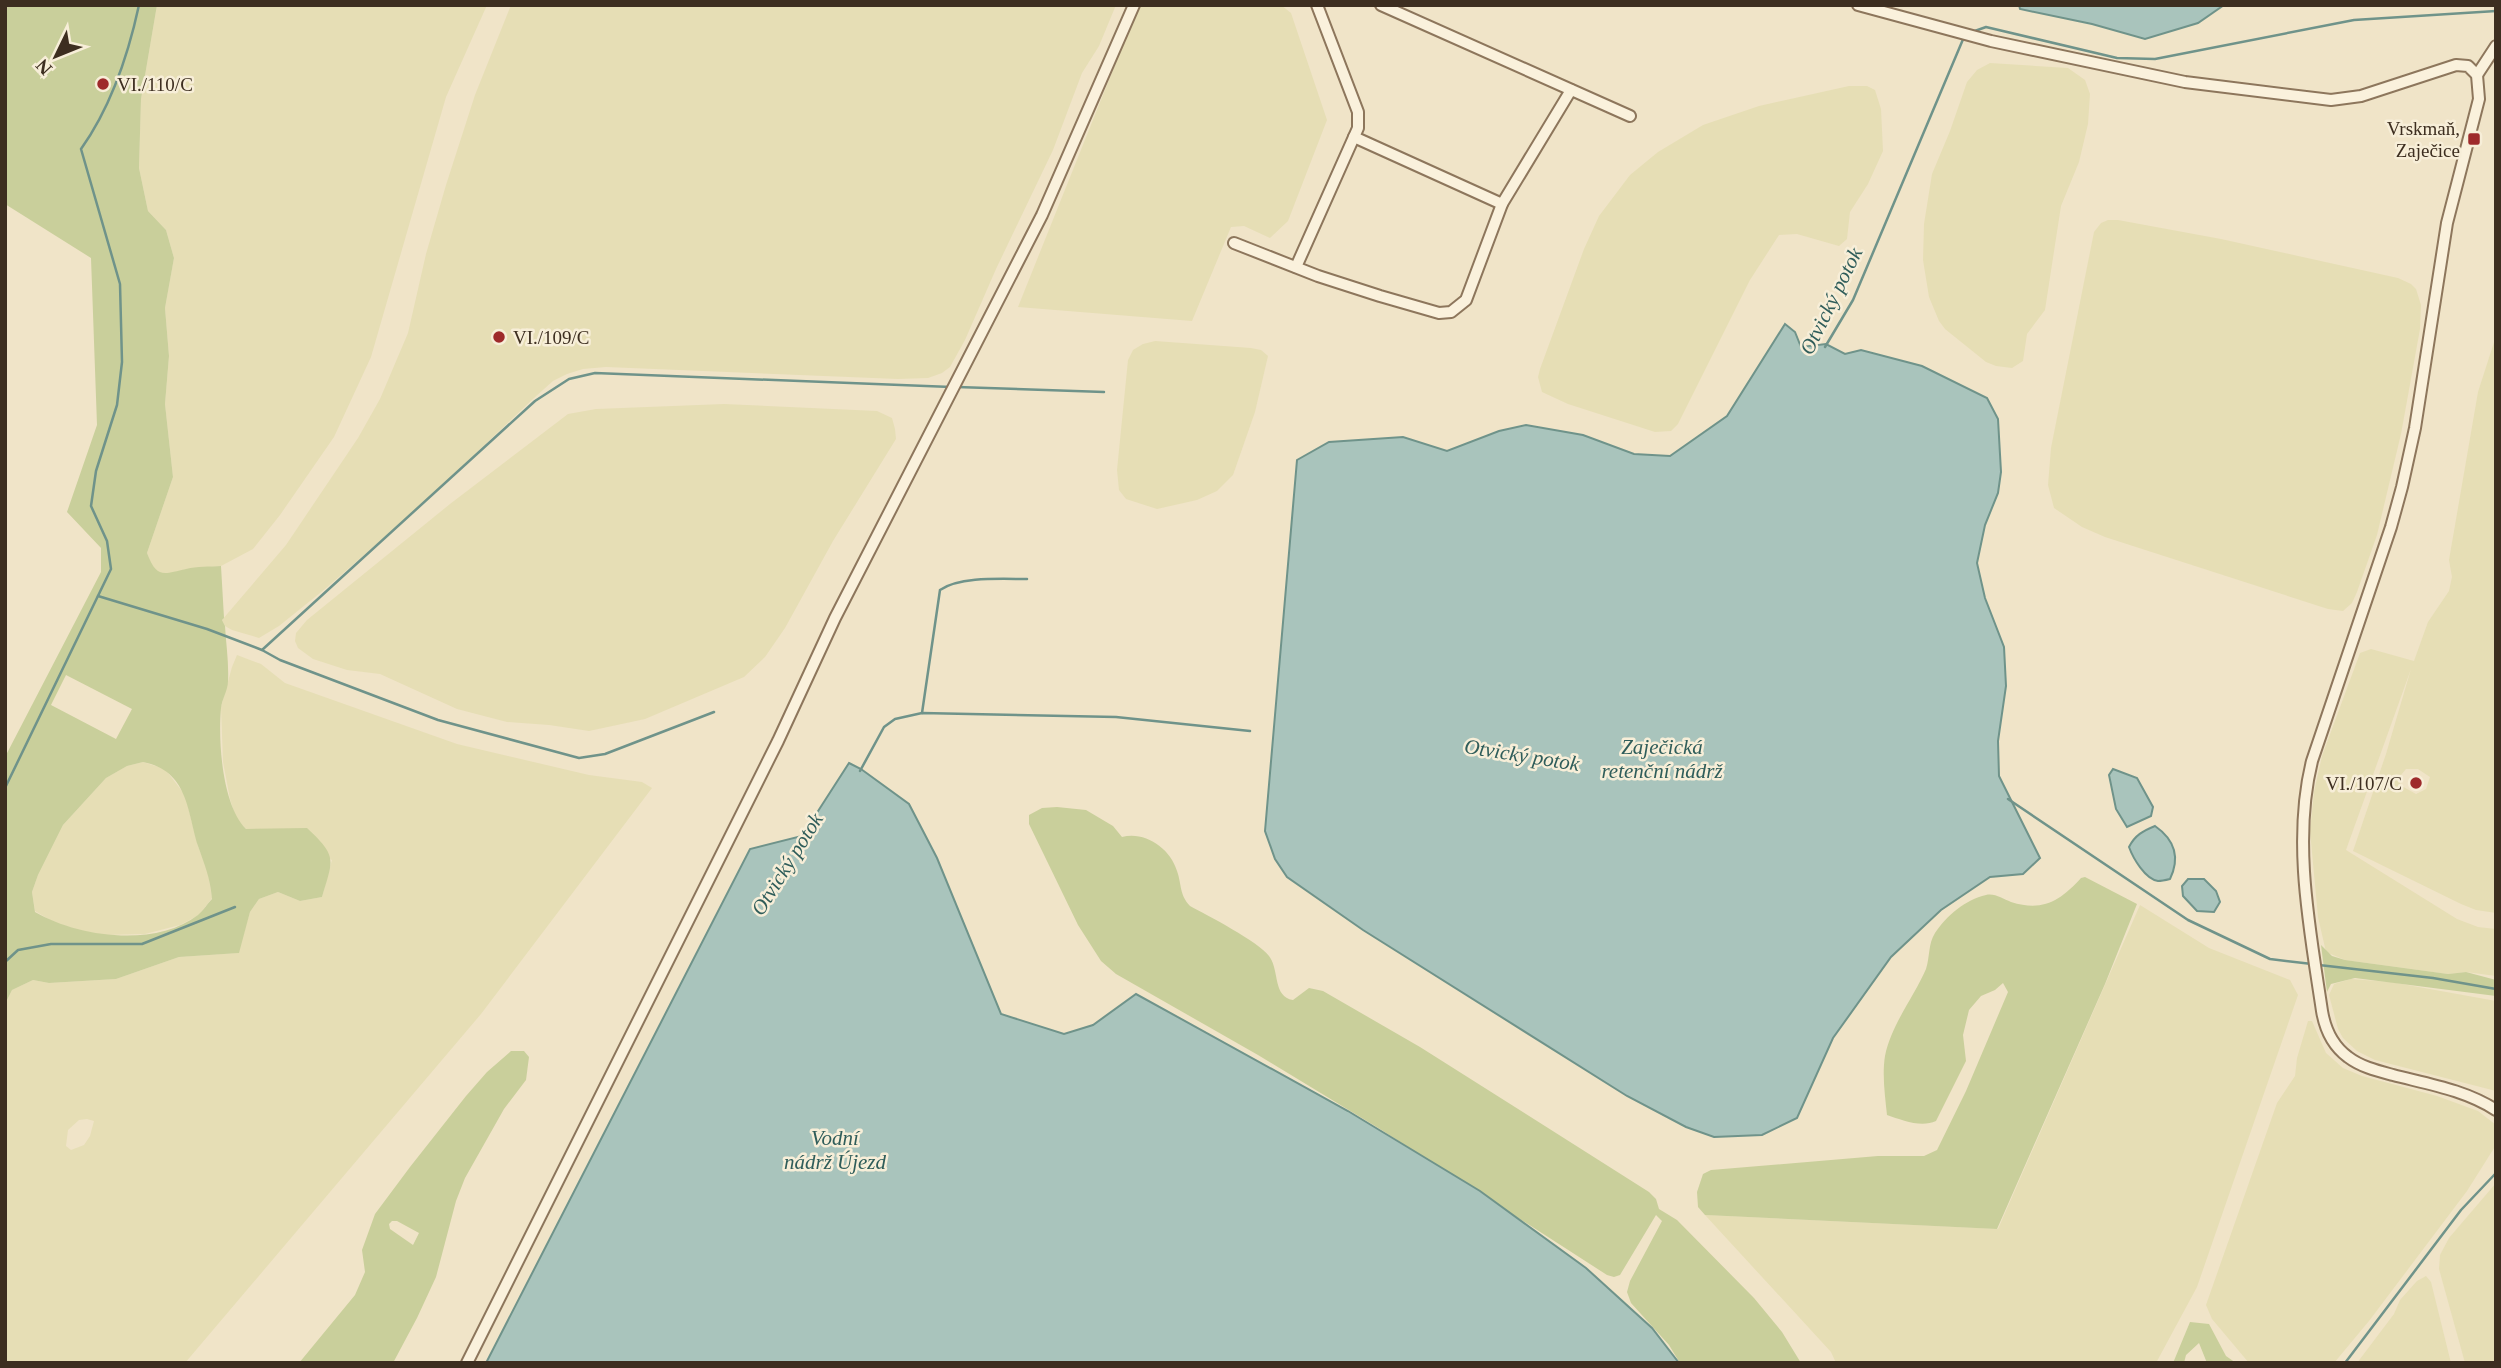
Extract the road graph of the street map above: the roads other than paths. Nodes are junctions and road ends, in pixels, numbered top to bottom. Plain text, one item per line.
1 (1134, 5) edge
2 (1317, 5) edge
3 (1381, 5) edge
4 (1858, 5) edge
5 (2496, 46) edge
6 (2477, 75) junction
7 (1571, 90) junction
8 (1630, 116) dead end
9 (1354, 137) junction
10 (1502, 204) junction
11 (1234, 243) dead end
12 (1296, 267) junction
13 (2496, 1110) edge
14 (467, 1363) edge

1 - 14 street
2 - 9 street
3 - 7 street
4 - 6 street
5 - 6 street
6 - 13 street
7 - 8 street
7 - 10 street
9 - 10 street
9 - 12 street
10 - 12 street
11 - 12 street

